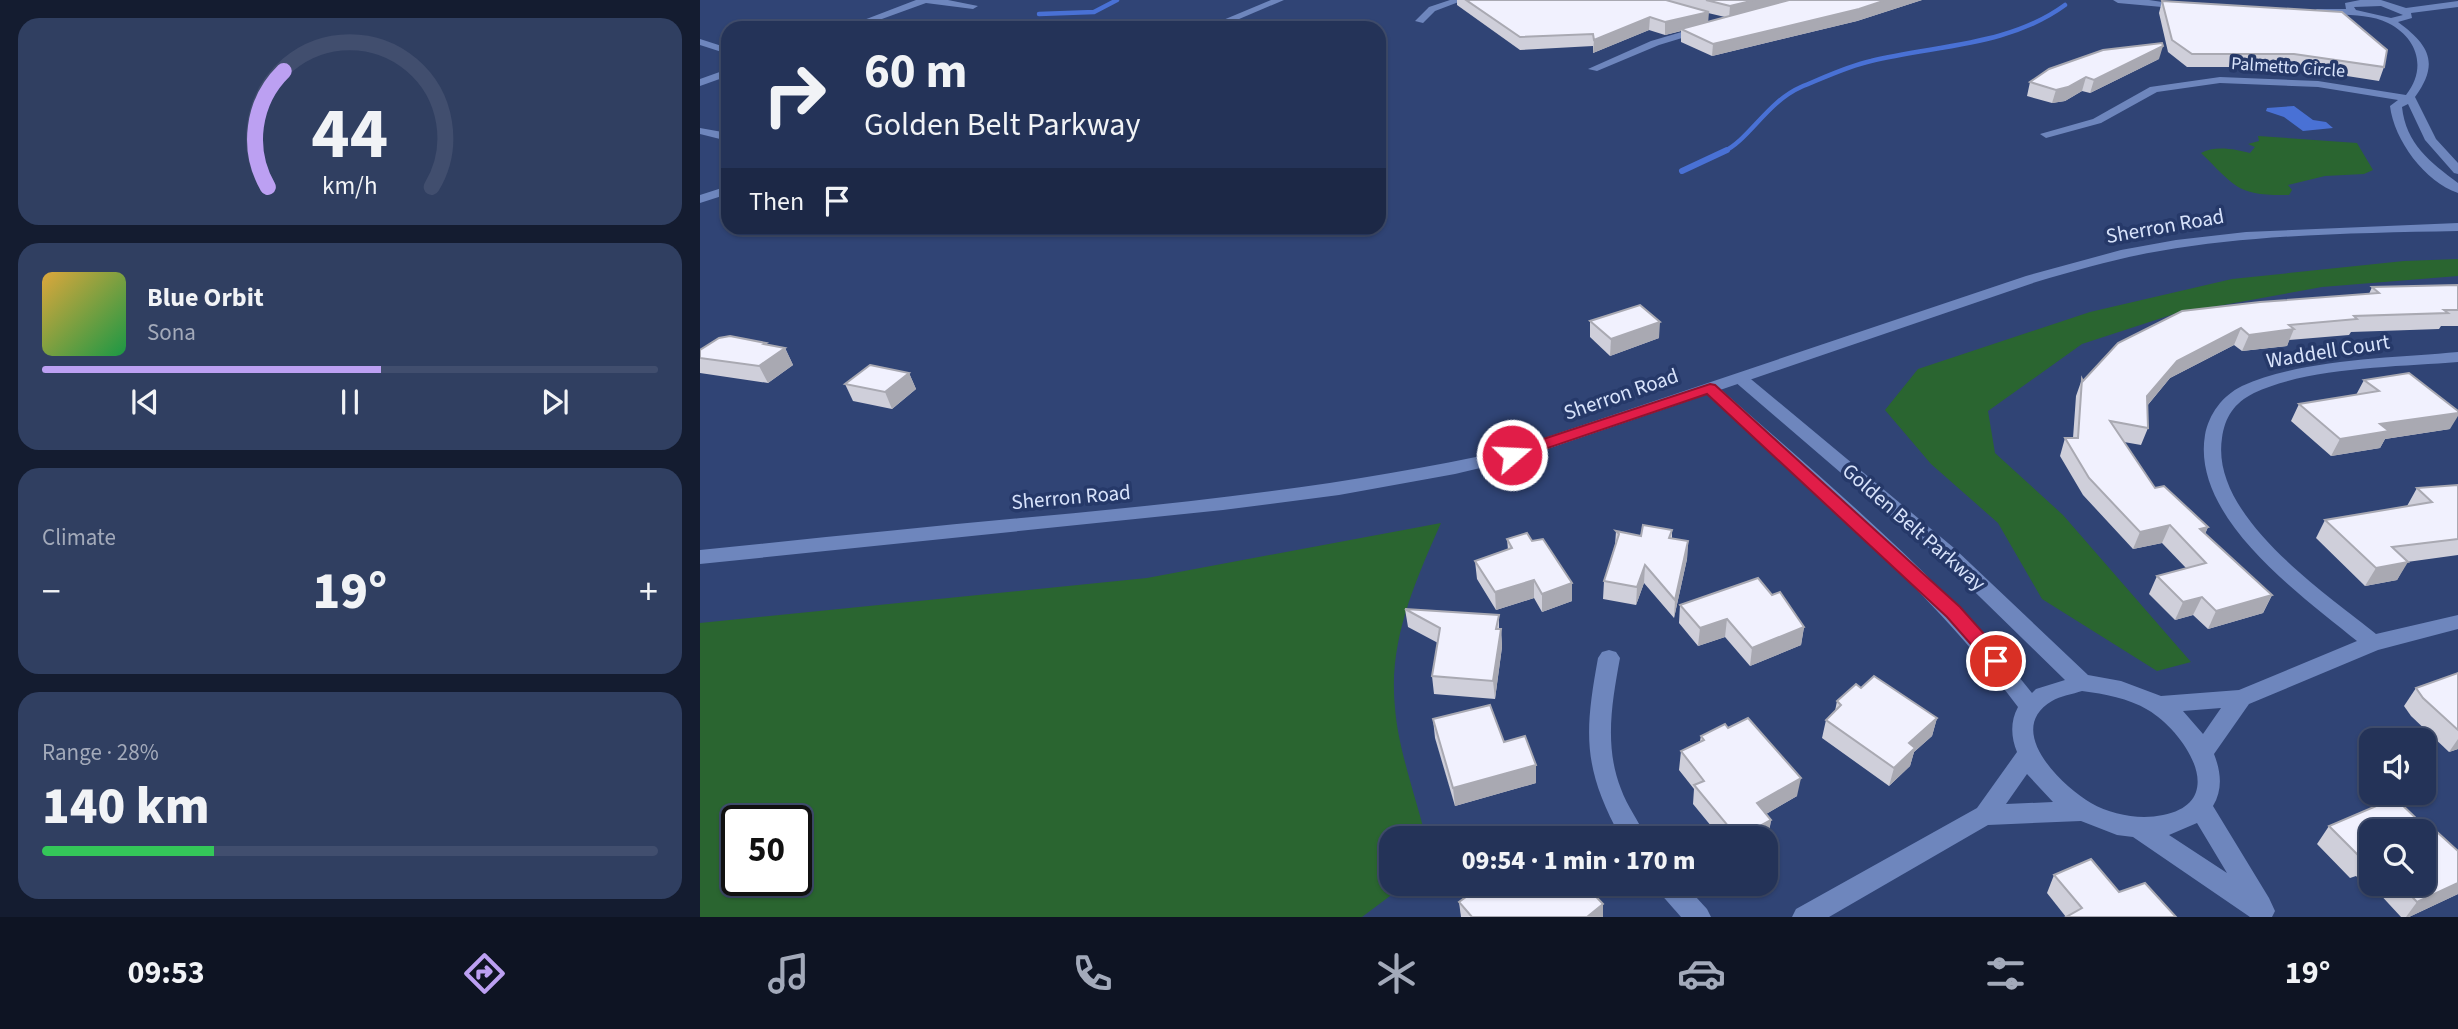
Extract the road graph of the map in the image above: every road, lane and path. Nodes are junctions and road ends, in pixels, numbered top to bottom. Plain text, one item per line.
1 (925, 0) edge
2 (1279, 0) edge
3 (1459, 0) edge
4 (2118, 0) edge
5 (2367, 1) edge
6 (2458, 4) edge
7 (973, 6) dead end
8 (2195, 7) edge
9 (2405, 10) junction
10 (2309, 12) edge
11 (2352, 12) junction
12 (1701, 17) edge
13 (867, 21) edge
14 (1226, 21) edge
15 (1420, 21) dead end
16 (2391, 21) junction
17 (700, 42) edge
18 (721, 49) edge
19 (1593, 69) dead end
20 (721, 75) edge
21 (700, 83) edge
22 (2411, 99) junction
23 (700, 131) edge
24 (2046, 134) dead end
25 (721, 136) edge
26 (2458, 170) edge
27 (2458, 189) edge
28 (721, 192) edge
29 (700, 199) edge
30 (2458, 227) edge
31 (2458, 357) edge
32 (1741, 378) junction
33 (1710, 388) junction
34 (700, 557) edge
35 (2458, 622) edge
36 (2373, 643) junction
37 (1609, 659) dead end
38 (2082, 683) junction
39 (2241, 698) junction
40 (2158, 705) junction
41 (2030, 707) junction
42 (2203, 751) junction
43 (2027, 756) junction
44 (2201, 808) junction
45 (2080, 811) junction
46 (1986, 815) junction
47 (1627, 826) edge
48 (2141, 829) junction
49 (1679, 896) edge
50 (2265, 914) edge
51 (1698, 917) edge
52 (1805, 917) edge

1 - 7 street
1 - 13 street
2 - 14 street
3 - 15 street
4 - 8 street
5 - 9 street
5 - 11 street
6 - 9 street
9 - 16 street
10 - 11 street
11 - 16 street
12 - 19 street
16 - 22 street
17 - 18 street
20 - 21 street
22 - 24 street, Palmetto Circle
22 - 26 street
22 - 27 street
23 - 25 street
28 - 29 street
30 - 32 street, Sherron Road
31 - 36 street, Waddell Court
32 - 33 street, Sherron Road
32 - 38 street, Golden Belt Parkway
33 - 34 street, Sherron Road
33 - 41 street, Golden Belt Parkway
35 - 36 street
36 - 39 street
37 - 47 street
38 - 40 street
38 - 41 street
39 - 40 street
39 - 42 street
40 - 42 street
41 - 43 street
42 - 44 street
43 - 45 street
43 - 46 street
44 - 48 street
44 - 50 street
45 - 46 street
45 - 48 street
46 - 52 street
48 - 50 street
49 - 51 street

